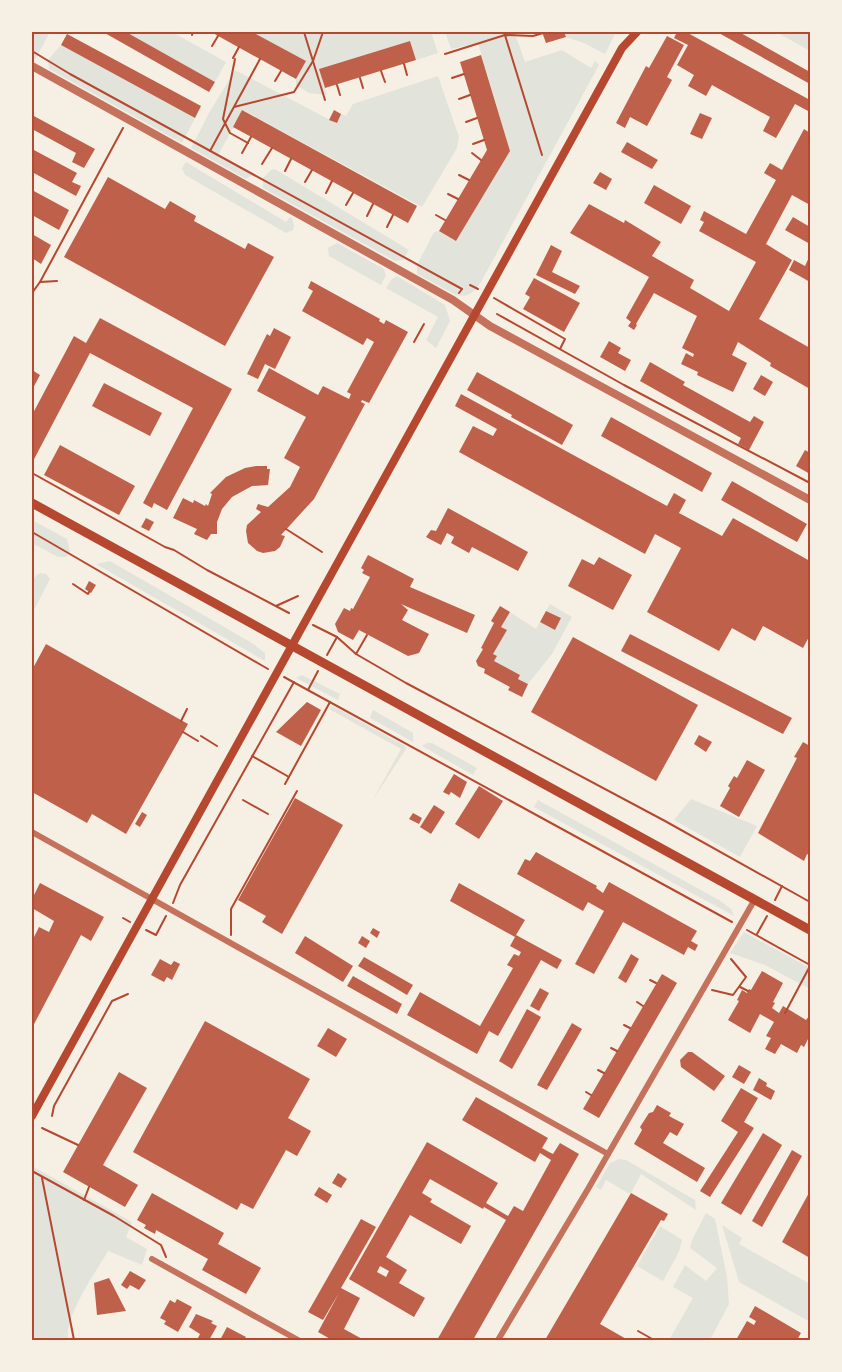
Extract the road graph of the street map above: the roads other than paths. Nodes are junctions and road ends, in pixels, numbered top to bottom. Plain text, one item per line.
1 (626, 32) edge
2 (637, 32) edge
3 (622, 48) junction
4 (32, 66) edge
5 (475, 315) junction
6 (810, 500) edge
7 (32, 503) edge
8 (292, 646) junction
9 (32, 832) edge
10 (152, 899) junction
11 (755, 899) junction
12 (810, 930) edge
13 (32, 1116) edge
14 (608, 1154) junction
15 (152, 1259) dead end
16 (298, 1341) edge
17 (498, 1341) edge

1 - 3 main road
2 - 3 main road
3 - 5 main road
4 - 5 street
5 - 6 street
5 - 8 main road
7 - 8 main road
8 - 10 main road
8 - 11 main road
9 - 10 street
10 - 13 main road
10 - 14 street
11 - 12 main road
11 - 14 street
14 - 17 street
15 - 16 street

